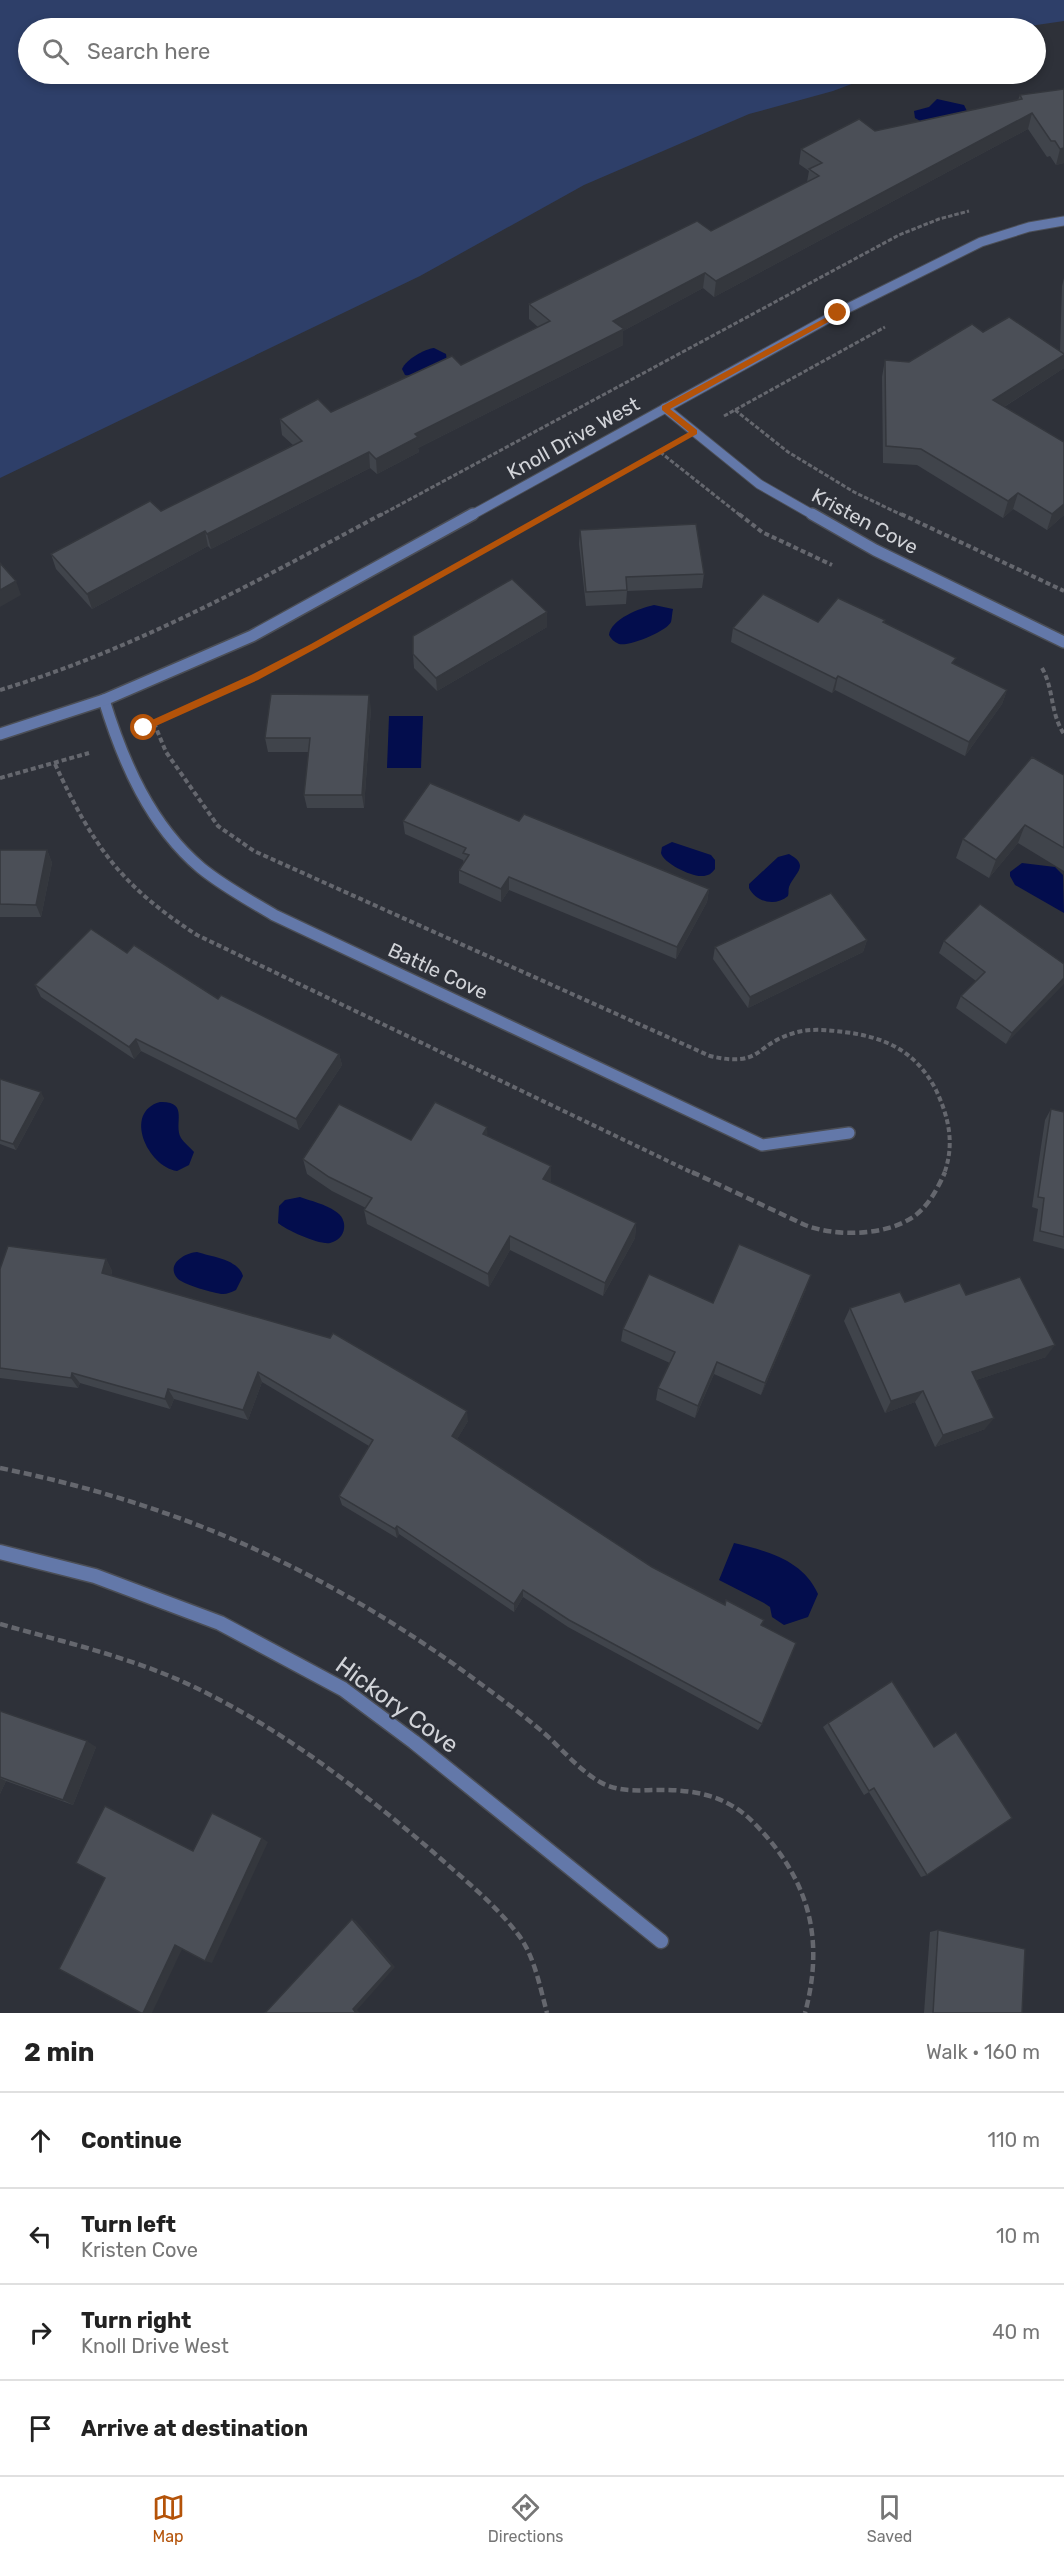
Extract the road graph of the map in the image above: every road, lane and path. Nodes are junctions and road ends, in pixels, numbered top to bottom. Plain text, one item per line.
1 (974, 210) dead end
2 (1064, 221) edge
3 (892, 323) dead end
4 (665, 408) junction
5 (735, 410) junction
6 (695, 432) junction
7 (1064, 591) edge
8 (1064, 642) edge
9 (0, 690) edge
10 (104, 700) junction
11 (0, 734) edge
12 (116, 741) junction
13 (0, 778) edge
14 (849, 1133) dead end
15 (0, 1468) edge
16 (0, 1552) edge
17 (0, 1624) edge
18 (661, 1941) dead end
19 (547, 2013) edge
20 (805, 2013) edge

1 - 9 path
2 - 4 street, Knoll Drive West
3 - 5 path
4 - 6 street, Kristen Cove
4 - 10 street, Knoll Drive West
5 - 6 path
5 - 7 path
6 - 8 street, Kristen Cove
6 - 12 path
10 - 11 street, Knoll Drive West
10 - 12 street, Battle Cove
12 - 13 path
12 - 14 street, Battle Cove
15 - 20 path
16 - 18 street, Hickory Cove
17 - 19 path

